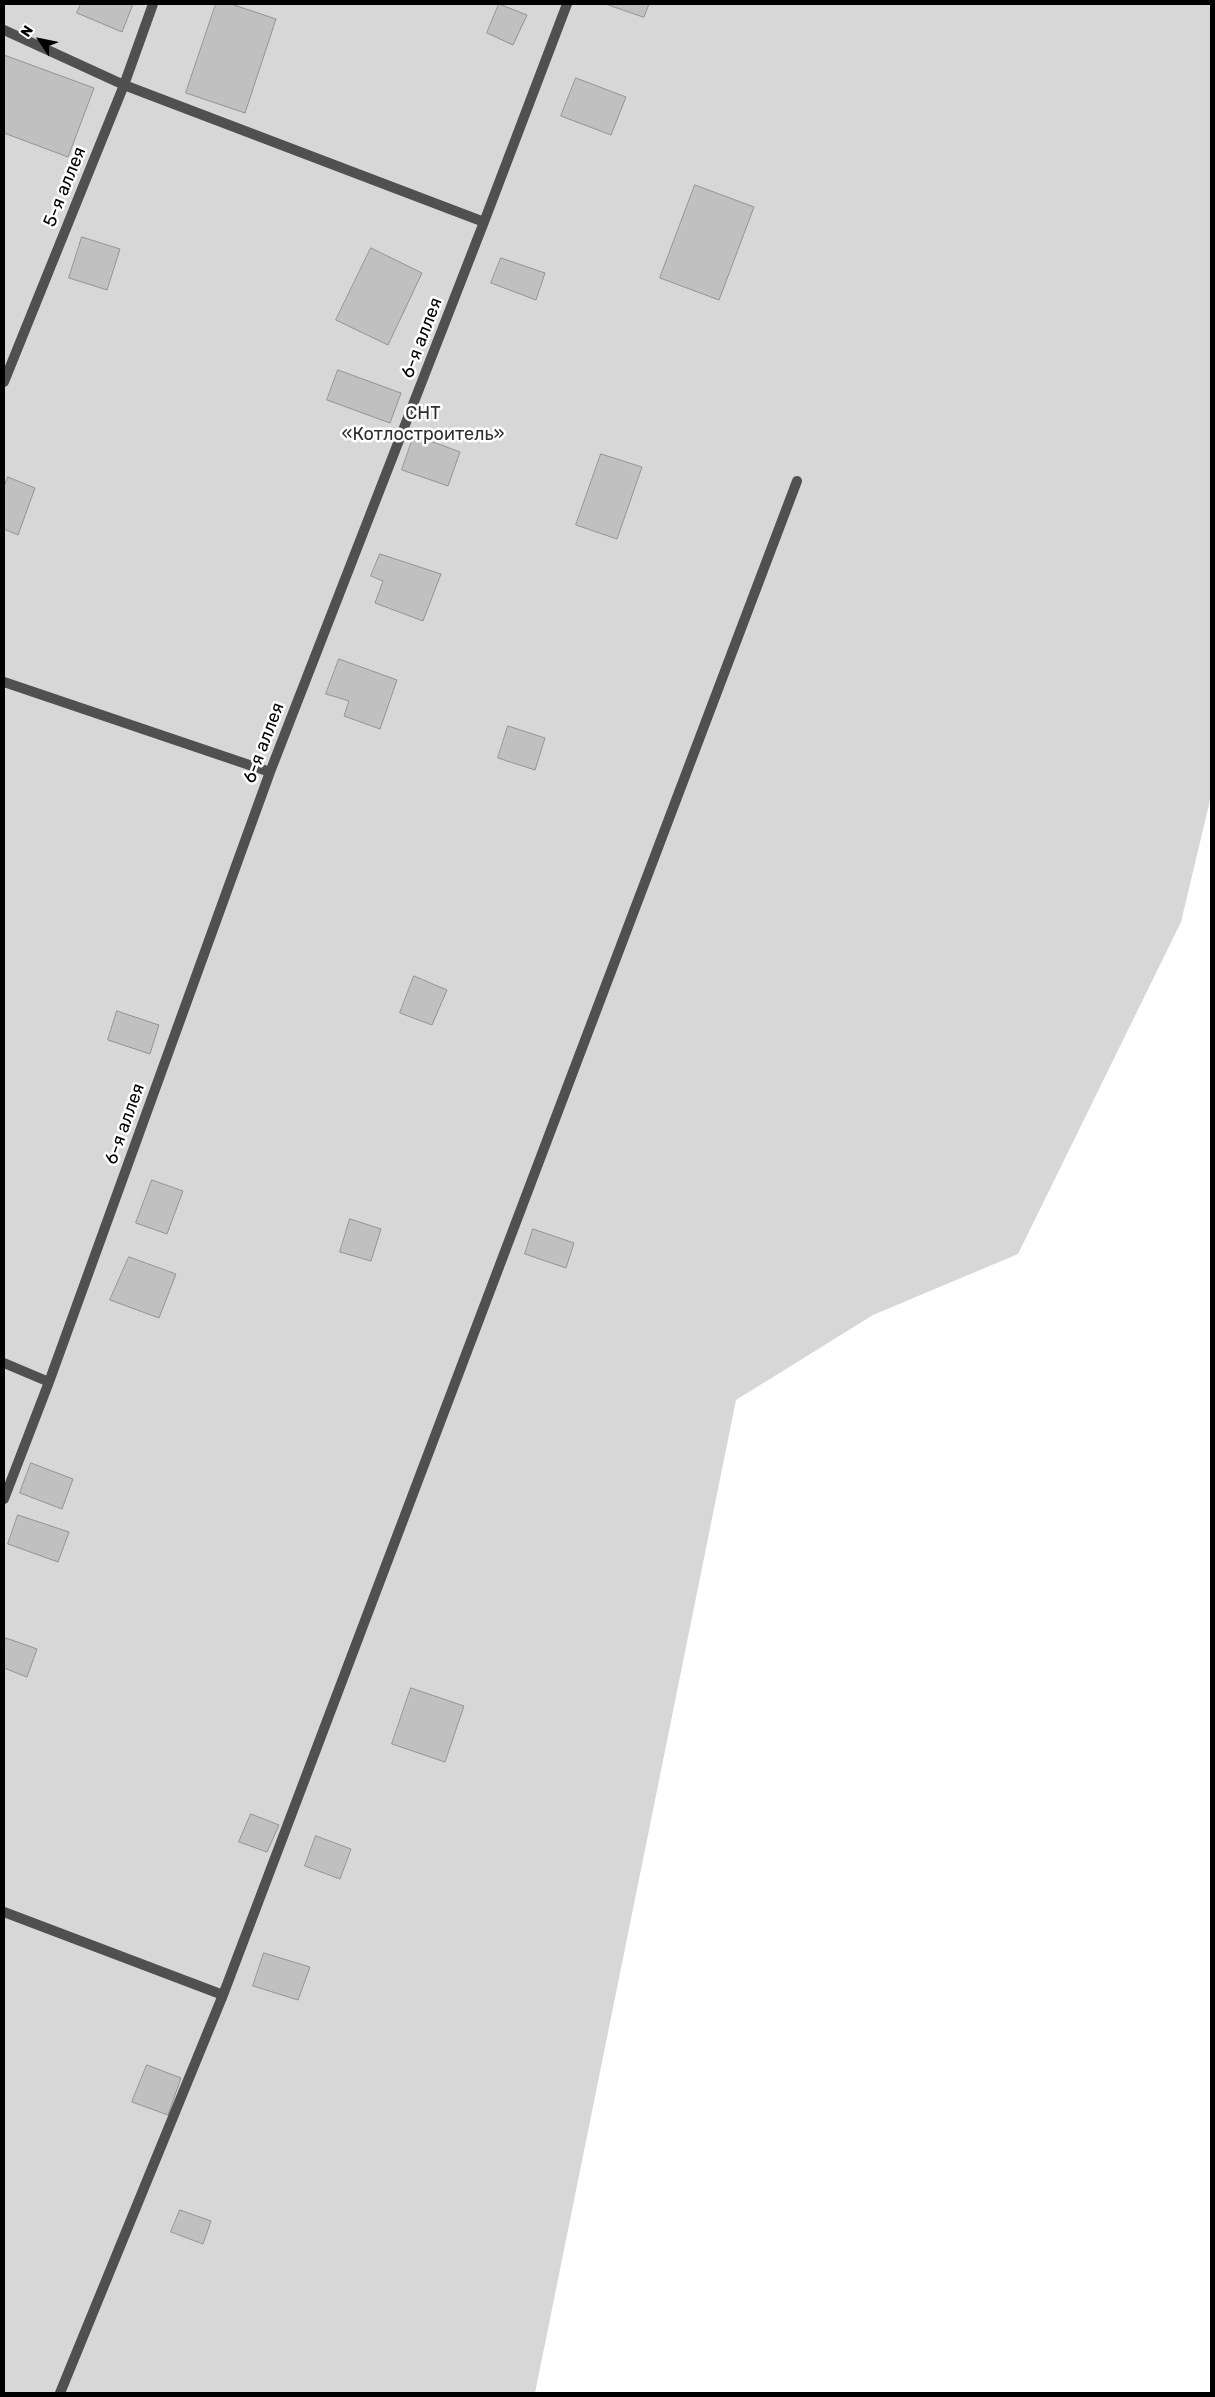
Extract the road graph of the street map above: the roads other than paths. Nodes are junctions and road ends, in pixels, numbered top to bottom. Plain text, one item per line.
1 (153, 4) edge
2 (566, 4) edge
3 (4, 30) edge
4 (124, 85) junction
5 (484, 222) junction
6 (4, 382) edge
7 (797, 481) dead end
8 (4, 682) edge
9 (270, 772) junction
10 (4, 1364) edge
11 (49, 1382) junction
12 (4, 1499) edge
13 (4, 1912) edge
14 (223, 1995) junction
15 (60, 2393) edge

1 - 4 street, 5-я аллея
2 - 5 street, 6-я аллея
3 - 4 street
4 - 5 street
4 - 6 street, 5-я аллея
5 - 9 street, 6-я аллея
7 - 14 street
8 - 9 street
9 - 11 street, 6-я аллея
10 - 11 street
11 - 12 street, 6-я аллея
13 - 14 street
14 - 15 street

